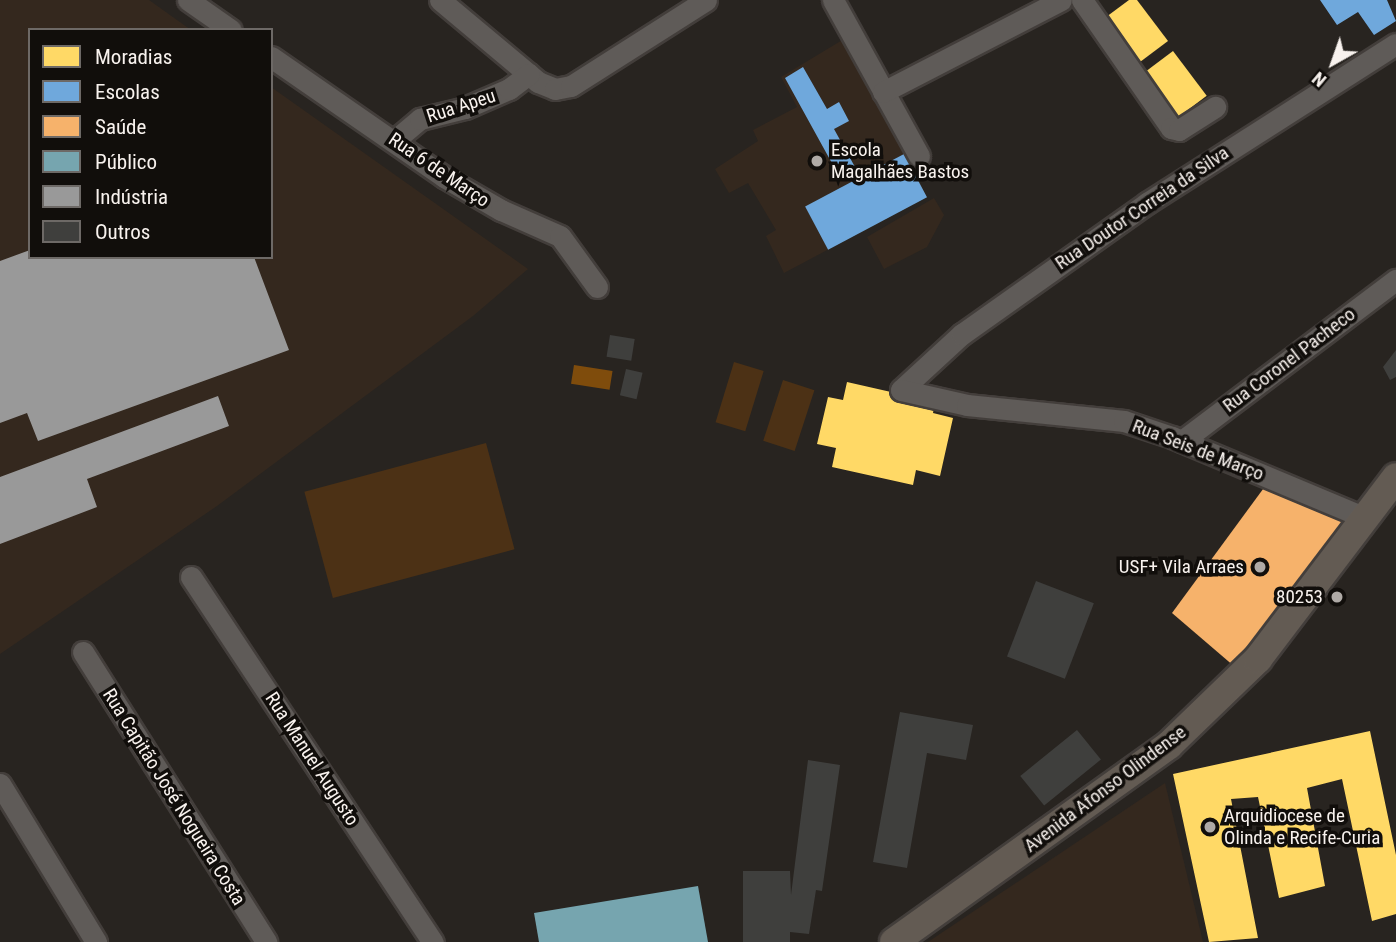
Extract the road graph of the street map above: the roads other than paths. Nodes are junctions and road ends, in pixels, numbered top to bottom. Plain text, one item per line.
1 (188, 0) edge
2 (440, 0) edge
3 (706, 0) edge
4 (832, 0) edge
5 (1061, 0) edge
6 (1082, 0) edge
7 (228, 28) edge
8 (1396, 44) edge
9 (273, 58) edge
10 (529, 74) junction
11 (883, 92) junction
12 (1215, 107) dead end
13 (395, 140) junction
14 (919, 156) dead end
15 (1396, 280) edge
16 (597, 287) dead end
17 (901, 390) joint
18 (1182, 441) junction
19 (1394, 481) edge
20 (1363, 517) junction
21 (191, 577) dead end
22 (83, 652) dead end
23 (0, 784) edge
24 (96, 942) edge
25 (265, 942) edge
26 (433, 942) edge
27 (894, 942) edge

1 - 7 street
2 - 10 street
3 - 10 street
4 - 11 street
5 - 11 street
6 - 12 street
8 - 17 street, Rua Doutor Correia da Silva
9 - 13 street, Rua 6 de Março
10 - 13 street, Rua Apeu
11 - 14 street
13 - 16 street, Rua 6 de Março
15 - 18 street, Rua Coronel Pacheco
17 - 18 street, Rua Seis de Março
18 - 20 street, Rua Seis de Março
19 - 20 main road, Avenida Afonso Olindense
20 - 27 main road, Avenida Afonso Olindense
21 - 26 street, Rua Manuel Augusto
22 - 25 street, Rua Capitão José Nogueira Costa
23 - 24 street

